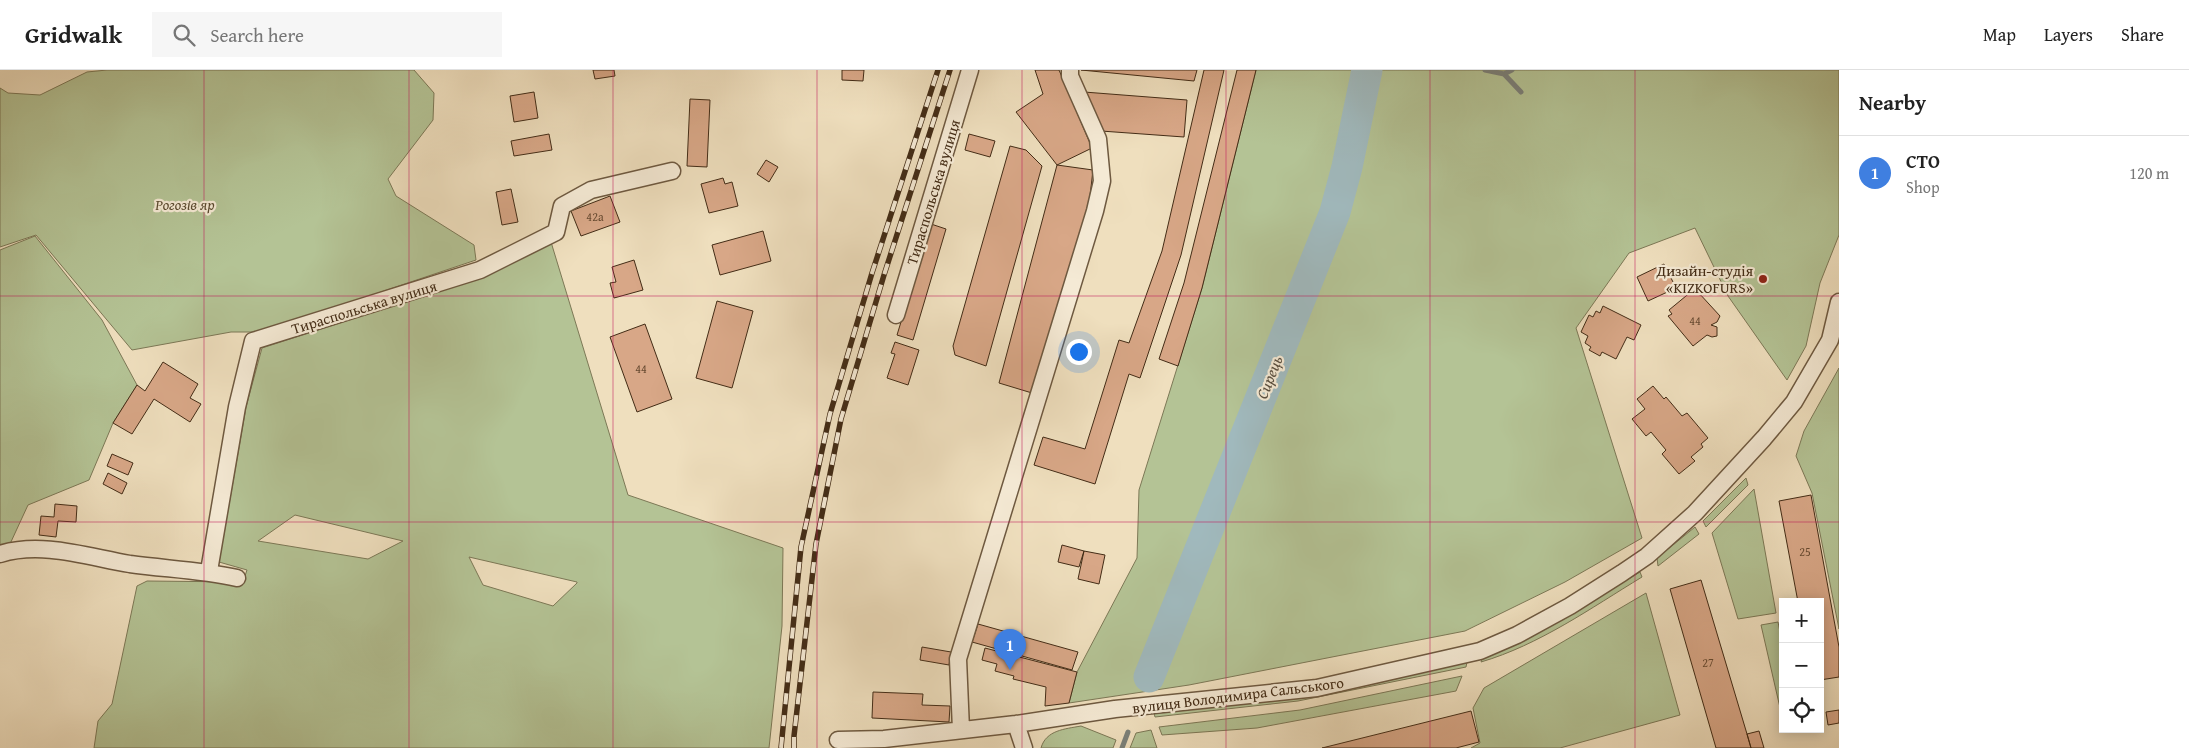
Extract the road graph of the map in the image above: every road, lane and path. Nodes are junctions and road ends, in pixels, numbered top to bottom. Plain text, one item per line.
1 (970, 70) edge
2 (1070, 70) edge
3 (672, 171) dead end
4 (1839, 302) edge
5 (896, 315) dead end
6 (0, 554) edge
7 (209, 571) junction
8 (237, 578) dead end
9 (1016, 724) junction
10 (961, 730) junction
11 (838, 740) dead end
12 (1024, 748) edge

1 - 5 street, Тираспольська вулиця
2 - 10 street
3 - 7 street, Тираспольська вулиця
4 - 9 street, вулиця Володимира Сальського
6 - 7 street
7 - 8 street
9 - 10 street
9 - 12 street
10 - 11 street

